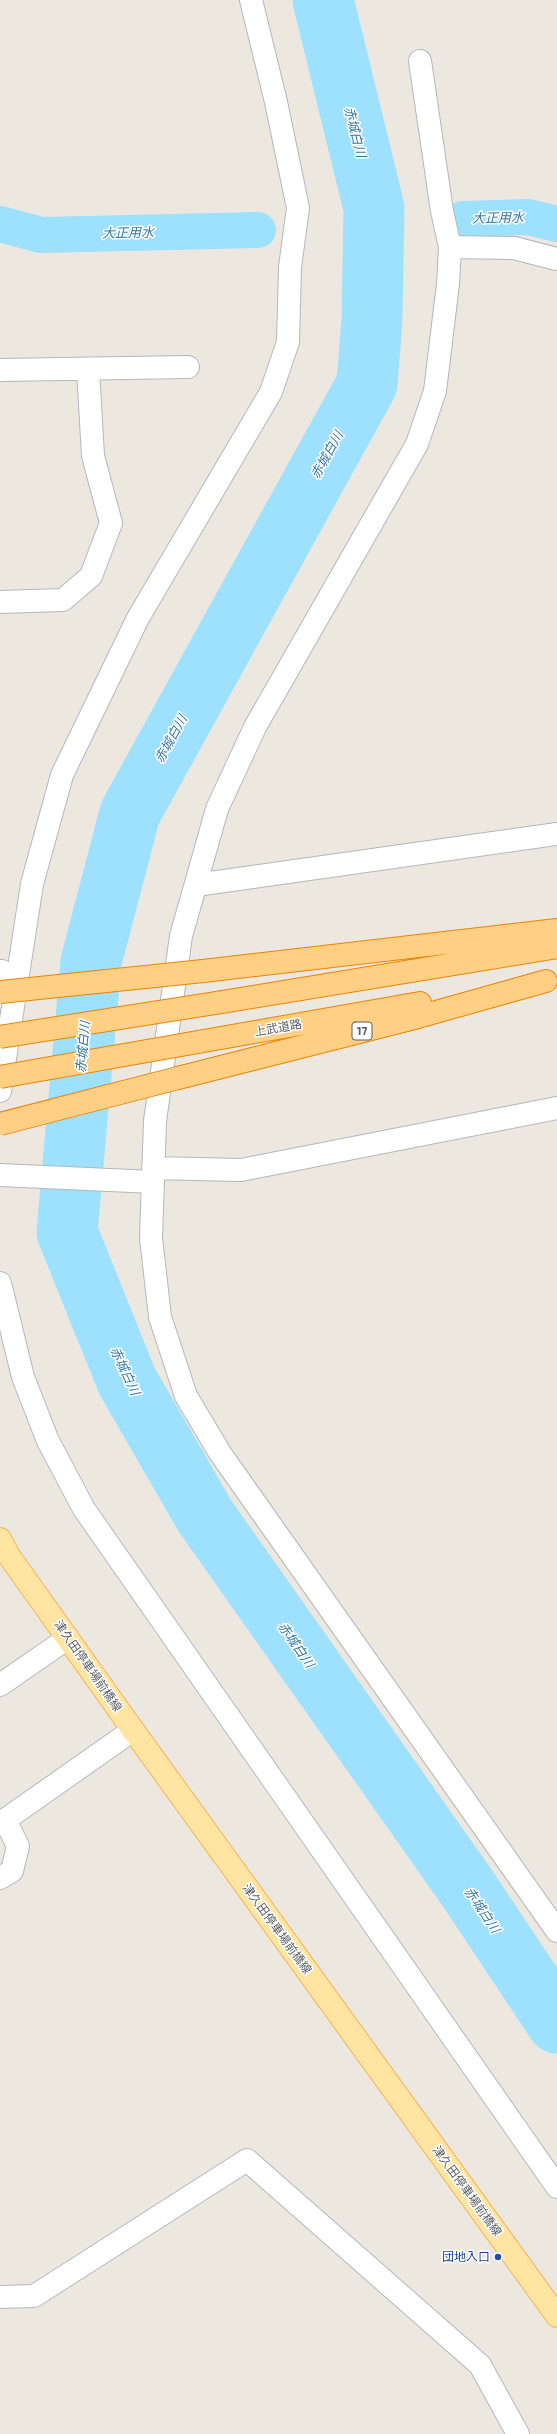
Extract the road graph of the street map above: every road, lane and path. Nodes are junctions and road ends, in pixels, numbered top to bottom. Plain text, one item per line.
1 (251, 0) edge
2 (420, 61) dead end
3 (450, 248) junction
4 (557, 259) edge
5 (188, 367) dead end
6 (88, 369) junction
7 (0, 370) edge
8 (0, 602) edge
9 (557, 834) edge
10 (196, 885) junction
11 (557, 930) edge
12 (557, 947) edge
13 (0, 971) edge
14 (552, 980) edge
15 (0, 986) edge
16 (0, 992) edge
17 (0, 1037) edge
18 (0, 1077) edge
19 (0, 1091) edge
20 (557, 1108) edge
21 (0, 1124) edge
22 (0, 1175) edge
23 (147, 1177) junction
24 (0, 1282) edge
25 (0, 1539) edge
26 (68, 1638) junction
27 (0, 1685) edge
28 (133, 1730) junction
29 (0, 1878) edge
30 (557, 1931) edge
31 (557, 2187) edge
32 (0, 2297) edge
33 (557, 2316) edge
34 (518, 2434) edge

1 - 19 street
2 - 3 street
3 - 4 street
3 - 10 street
5 - 6 street
6 - 7 street
6 - 8 street
9 - 10 street
10 - 23 street
11 - 16 highway, bridge
12 - 17 highway, bridge
13 - 15 street
14 - 18 highway, 上武道路 / 17, bridge
14 - 21 highway, 17, bridge
20 - 23 street
22 - 23 street
23 - 30 street
24 - 31 street
25 - 26 main road, 津久田停車場前橋線
26 - 27 street
26 - 28 main road, 津久田停車場前橋線
28 - 29 street
28 - 33 main road, 津久田停車場前橋線
32 - 34 street

